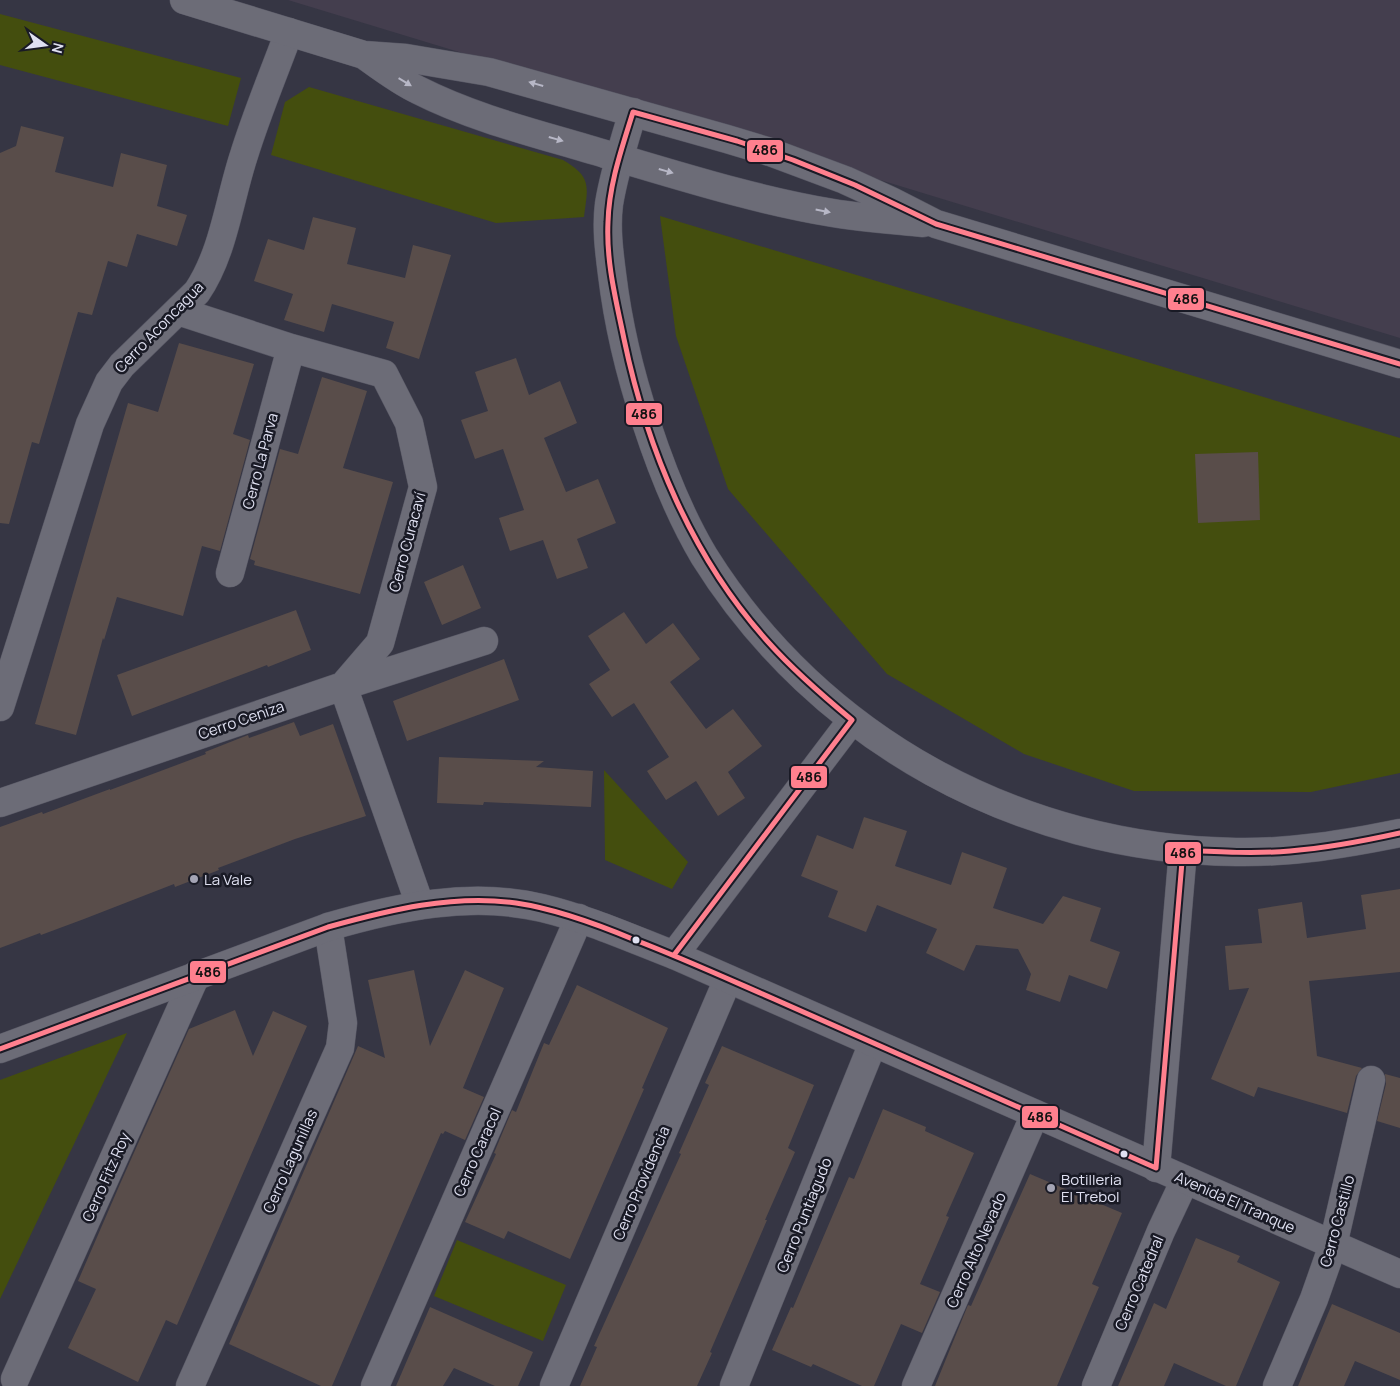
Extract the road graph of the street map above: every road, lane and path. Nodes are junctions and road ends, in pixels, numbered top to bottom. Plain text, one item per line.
1 (184, 0) edge
2 (289, 32) junction
3 (364, 55) junction
4 (633, 112) junction
5 (619, 158) junction
6 (936, 224) junction
7 (178, 311) junction
8 (291, 348) junction
9 (1400, 364) edge
10 (230, 573) dead end
11 (484, 641) dead end
12 (343, 686) junction
13 (0, 707) edge
14 (852, 720) junction
15 (0, 803) edge
16 (1400, 833) edge
17 (1183, 850) junction
18 (420, 905) junction
19 (579, 918) junction
20 (328, 927) junction
21 (674, 955) junction
22 (196, 975) junction
23 (728, 979) junction
24 (873, 1043) junction
25 (0, 1049) edge
26 (1371, 1080) dead end
27 (1035, 1114) junction
28 (1156, 1168) junction
29 (1185, 1180) junction
30 (1333, 1245) junction
31 (1400, 1274) edge
32 (14, 1377) edge
33 (190, 1386) edge
34 (375, 1386) edge
35 (554, 1386) edge
36 (734, 1386) edge
37 (916, 1386) edge
38 (1096, 1386) edge
39 (1277, 1386) edge

1 - 2 street
2 - 3 street
2 - 7 street, Cerro Aconcagua
4 -> 3 street
3 -> 5 street
4 - 5 street
4 - 6 street
5 -> 6 street
5 - 14 street
6 - 9 street
7 - 8 street, Cerro Curacaví
7 - 13 street, Cerro Aconcagua
8 - 10 street, Cerro La Parva
8 - 12 street, Cerro Curacaví
11 - 12 street, Cerro Ceniza
12 - 15 street, Cerro Ceniza
12 - 18 street
14 - 17 street
14 - 21 street
16 - 17 street
17 - 28 street
18 - 19 street, Avenida El Tranque
18 - 20 street, Avenida El Tranque
19 - 21 street, Avenida El Tranque
19 - 34 street, Cerro Caracol
20 - 22 street, Avenida El Tranque
20 - 33 street, Cerro Lagunillas
21 - 23 street, Avenida El Tranque
22 - 25 street, Avenida El Tranque
22 - 32 street, Cerro Fitz Roy
23 - 24 street, Avenida El Tranque
23 - 35 street, Cerro Providencia
24 - 27 street, Avenida El Tranque
24 - 36 street, Cerro Puntiagudo
26 - 30 street, Cerro Castillo
27 - 28 street, Avenida El Tranque
27 - 37 street, Cerro Alto Nevado
28 - 29 street, Avenida El Tranque
29 - 30 street, Avenida El Tranque
29 - 38 street, Cerro Catedral
30 - 31 street, Avenida El Tranque
30 - 39 street, Cerro Castillo

